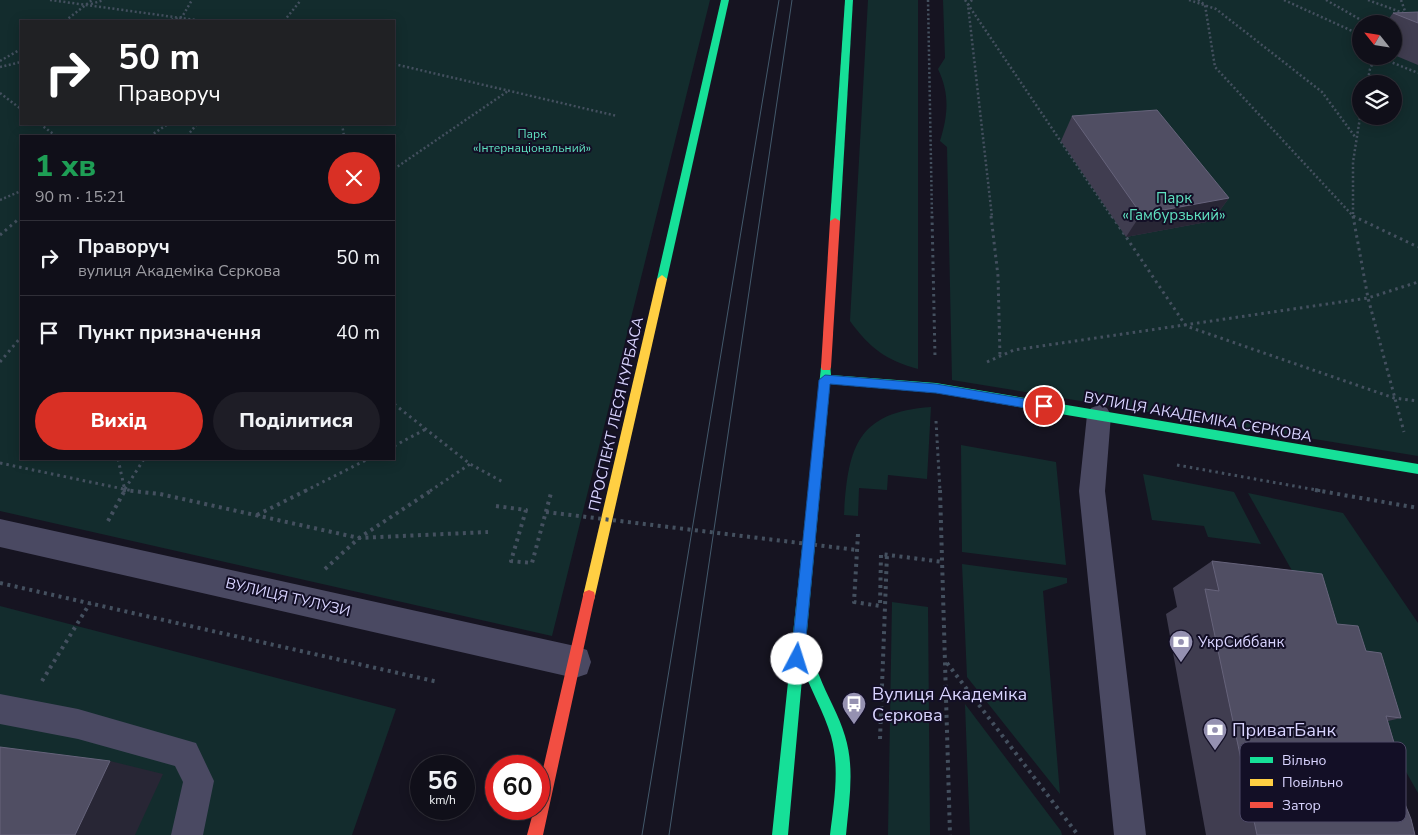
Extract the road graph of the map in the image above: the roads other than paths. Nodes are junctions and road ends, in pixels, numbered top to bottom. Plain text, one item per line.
1 (725, 0) edge
2 (849, 0) edge
3 (825, 380) junction
4 (1099, 415) junction
5 (1416, 469) edge
6 (0, 533) edge
7 (803, 601) junction
8 (575, 662) junction
9 (11, 711) edge
10 (187, 835) edge
11 (535, 835) edge
12 (780, 835) edge
13 (838, 835) edge
14 (1130, 835) edge

1 - 8 main road, ПРОСПЕКТ ЛЕСЯ КУРБАСА
2 - 3 main road
3 - 4 main road, ВУЛИЦЯ АКАДЕМІКА СЄРКОВА
3 - 7 main road
4 - 5 main road, ВУЛИЦЯ АКАДЕМІКА СЄРКОВА
4 - 14 lane
6 - 8 street, ВУЛИЦЯ ТУЛУЗИ
7 - 12 main road
7 - 13 main road
8 - 11 main road, ПРОСПЕКТ ЛЕСЯ КУРБАСА
9 - 10 lane

